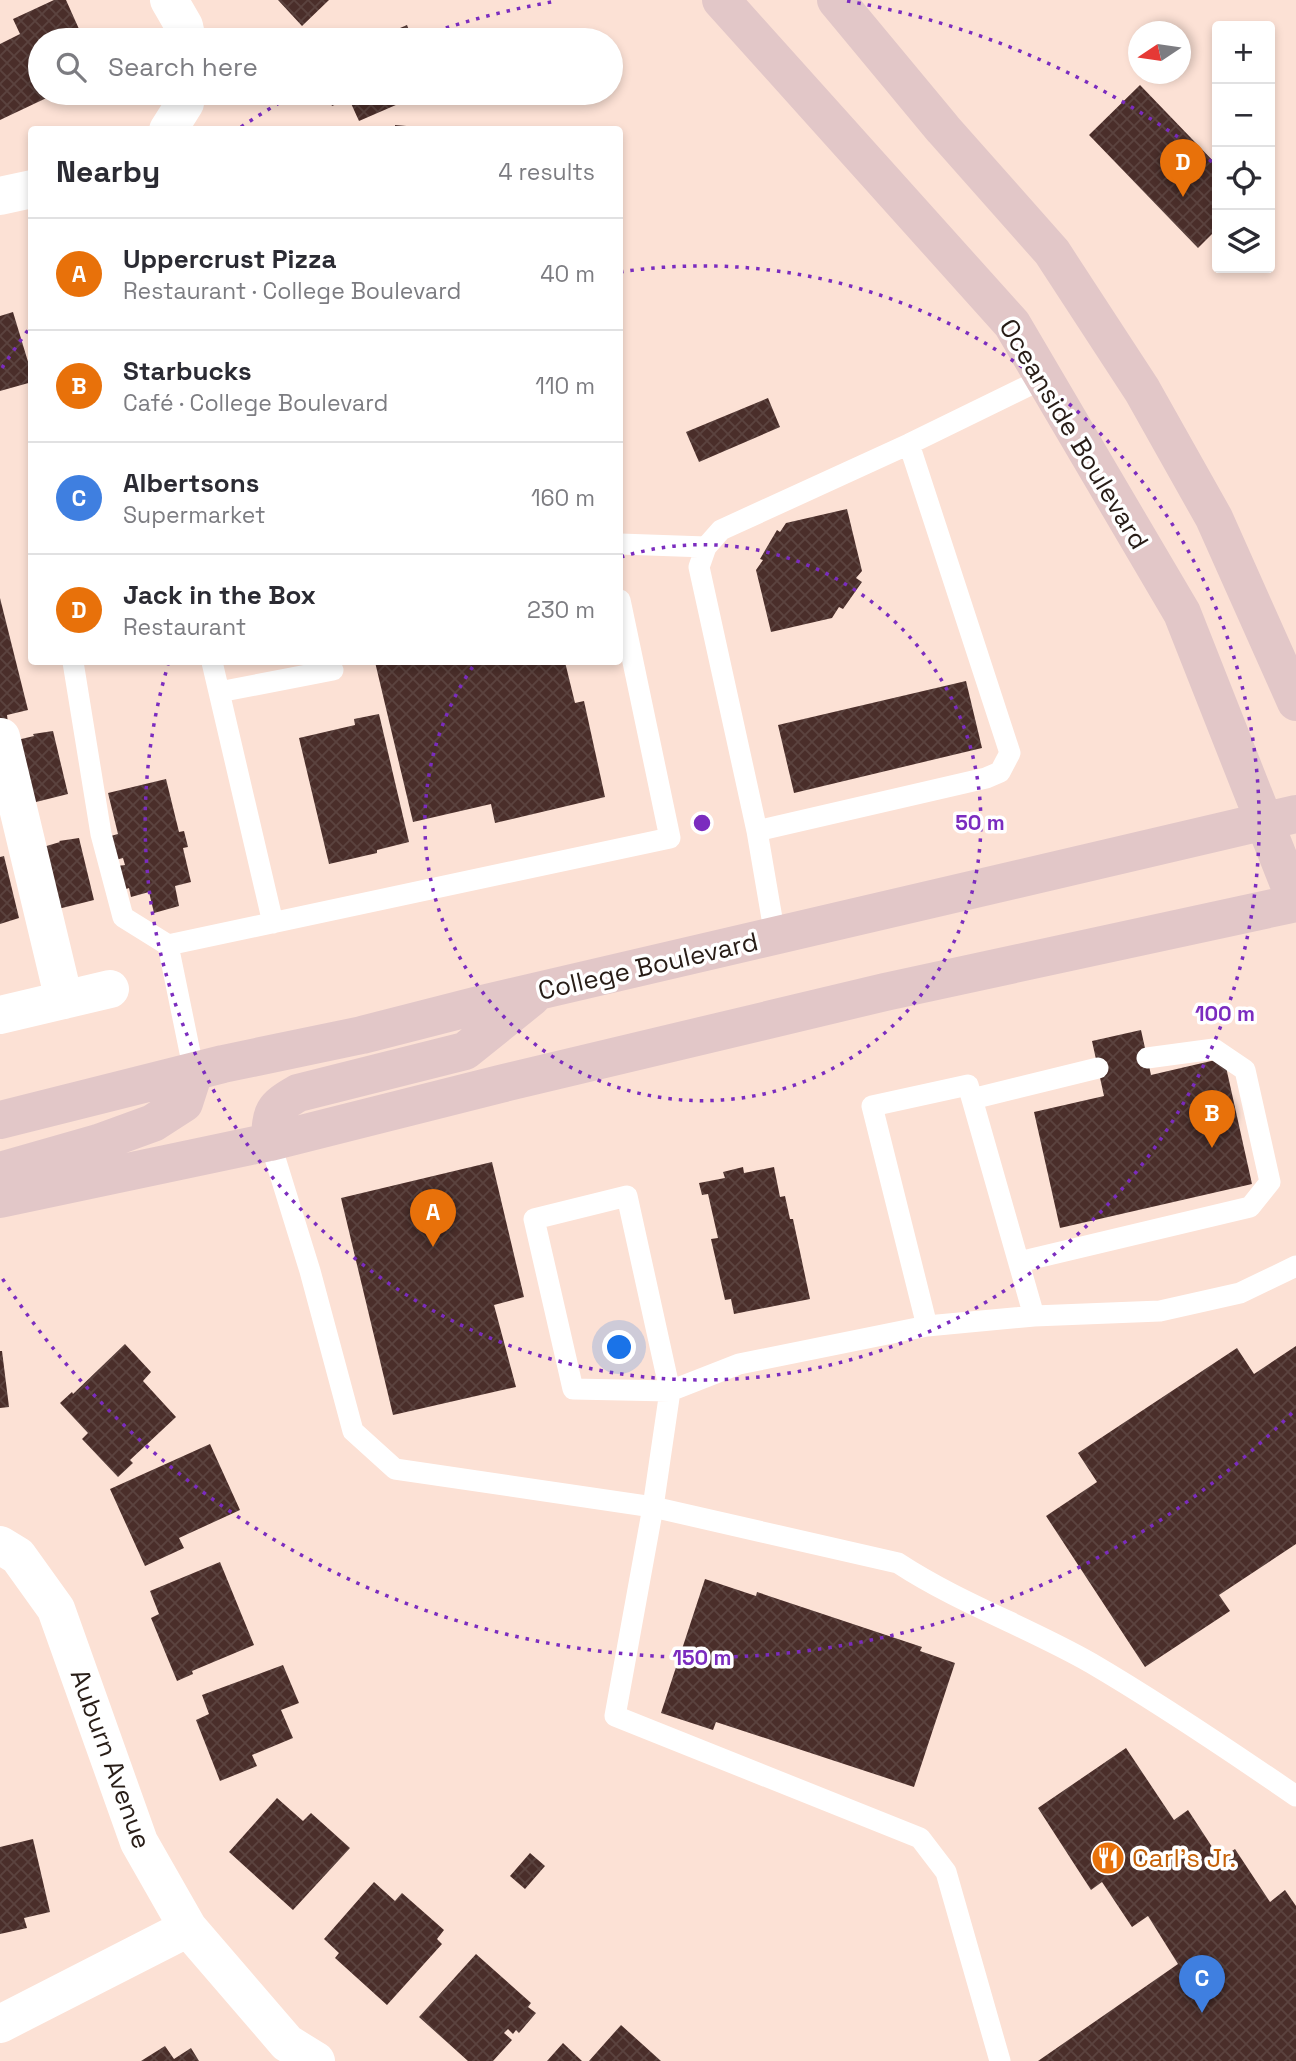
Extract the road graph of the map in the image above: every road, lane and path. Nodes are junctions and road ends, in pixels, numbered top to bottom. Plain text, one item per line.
1 (169, 0) edge
2 (836, 0) edge
3 (727, 2) edge
4 (184, 28) edge
5 (28, 190) edge
6 (0, 196) edge
7 (1044, 378) junction
8 (909, 444) junction
9 (623, 544) edge
10 (706, 547) junction
11 (623, 614) edge
12 (74, 665) edge
13 (213, 665) edge
14 (333, 670) dead end
15 (219, 692) junction
16 (1296, 702) edge
17 (1, 737) edge
18 (1280, 818) edge
19 (757, 831) junction
20 (1296, 902) edge
21 (273, 922) junction
22 (775, 936) junction
23 (168, 945) junction
24 (110, 989) dead end
25 (540, 991) junction
26 (64, 1000) junction
27 (0, 1015) edge
28 (1147, 1058) dead end
29 (1098, 1068) dead end
30 (194, 1072) junction
31 (972, 1099) junction
32 (0, 1120) edge
33 (270, 1142) junction
34 (0, 1171) edge
35 (0, 1199) edge
36 (1019, 1262) junction
37 (1296, 1266) edge
38 (1034, 1316) junction
39 (927, 1325) junction
40 (670, 1391) junction
41 (653, 1507) junction
42 (0, 1545) edge
43 (1296, 1796) edge
44 (188, 1928) junction
45 (0, 2024) edge
46 (316, 2061) edge
47 (1000, 2061) edge

1 - 4 street
2 - 16 main road
3 - 7 main road, Oceanside Boulevard
5 - 6 street
7 - 8 lane
7 - 18 main road, Oceanside Boulevard
8 - 10 lane
8 - 19 lane
9 - 10 lane
10 - 19 lane
11 - 21 lane
12 - 23 lane
13 - 15 lane
14 - 15 lane
15 - 21 lane
17 - 26 street
18 - 20 main road, Oceanside Boulevard
18 - 22 main road, College Boulevard
19 - 22 lane
20 - 33 main road
21 - 23 lane
22 - 25 main road, College Boulevard
23 - 30 lane
24 - 26 street
25 - 30 main road, College Boulevard
25 - 33 main road
26 - 27 street
28 - 36 lane
29 - 31 lane
30 - 32 main road, College Boulevard
30 - 34 main road
31 - 36 lane
31 - 39 lane
33 - 35 main road
33 - 41 lane
36 - 38 lane
37 - 38 lane
38 - 39 lane
39 - 40 lane
40 - 40 lane
40 - 41 lane
41 - 43 lane
41 - 47 lane
42 - 44 street, Auburn Avenue
44 - 45 street
44 - 46 street, Auburn Avenue

